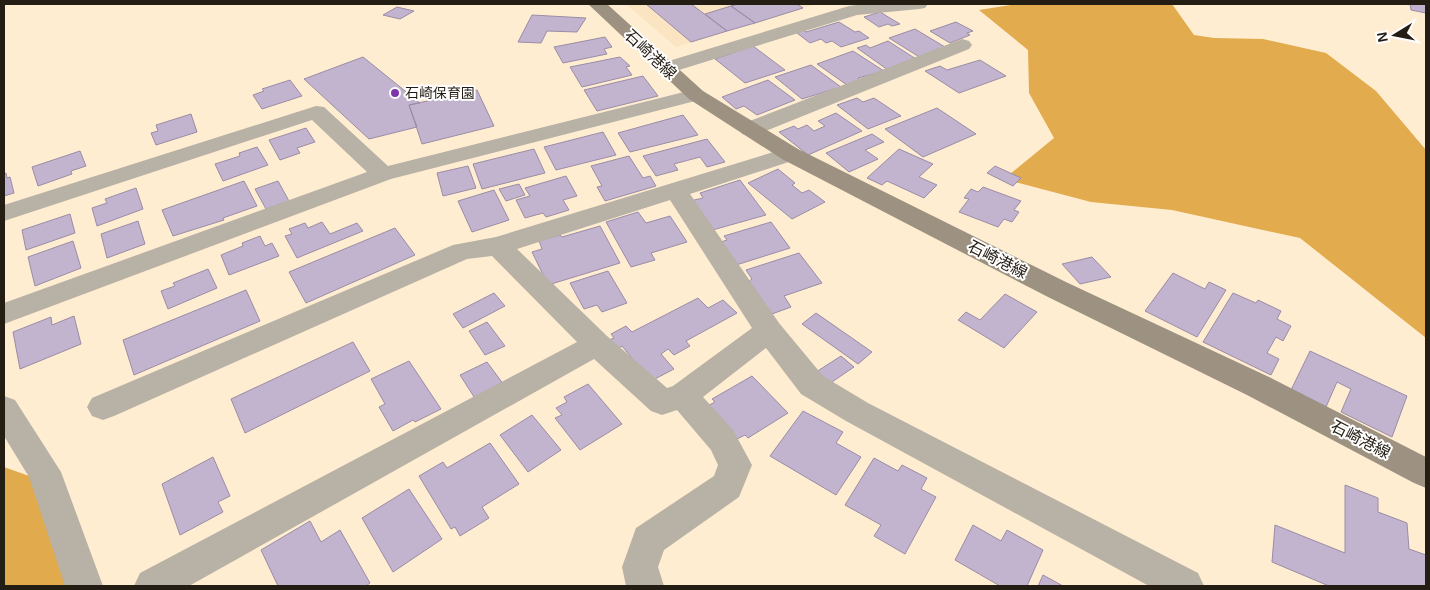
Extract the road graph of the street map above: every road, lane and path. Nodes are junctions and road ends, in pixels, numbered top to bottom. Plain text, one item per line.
1 (596, 4) edge
2 (919, 4) edge
3 (962, 45) dead end
4 (666, 68) junction
5 (696, 96) junction
6 (750, 129) junction
7 (790, 154) junction
8 (383, 174) junction
9 (675, 190) junction
10 (4, 213) edge
11 (498, 246) junction
12 (4, 314) edge
13 (769, 331) junction
14 (597, 344) junction
15 (683, 396) junction
16 (104, 406) dead end
17 (4, 409) edge
18 (1426, 473) edge
19 (84, 586) edge
20 (153, 586) edge
21 (645, 586) edge
22 (1185, 586) edge

1 - 4 main road, 石崎港線
2 - 4 street
3 - 6 street
4 - 5 main road, 石崎港線
5 - 6 main road, 石崎港線
5 - 8 street
6 - 7 main road, 石崎港線
7 - 9 street
7 - 18 main road, 石崎港線
8 - 10 street
8 - 12 street
9 - 11 street
9 - 13 street
11 - 14 street
11 - 16 street
13 - 15 street
13 - 22 street
14 - 15 street
14 - 20 street
15 - 21 street
17 - 19 street

